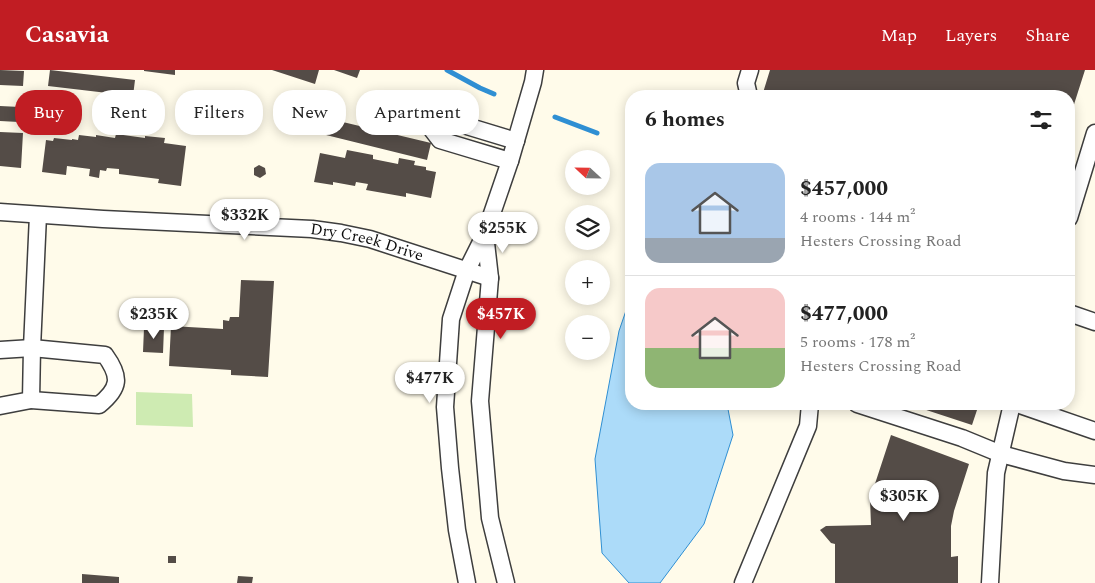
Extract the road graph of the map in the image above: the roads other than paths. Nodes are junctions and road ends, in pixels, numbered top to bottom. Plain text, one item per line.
1 (535, 70) edge
2 (750, 70) edge
3 (748, 90) edge
4 (1095, 133) edge
5 (516, 140) junction
6 (510, 161) junction
7 (1075, 198) edge
8 (0, 212) edge
9 (38, 215) junction
10 (486, 234) junction
11 (467, 270) junction
12 (490, 278) junction
13 (1075, 315) edge
14 (1095, 322) edge
15 (32, 348) junction
16 (0, 350) edge
17 (31, 400) junction
18 (0, 406) edge
19 (809, 410) edge
20 (876, 410) edge
21 (1011, 410) edge
22 (1035, 410) edge
23 (1095, 431) edge
24 (1001, 454) junction
25 (1095, 475) edge
26 (467, 583) edge
27 (506, 583) edge
28 (743, 583) edge
29 (990, 583) edge

1 - 5 street
2 - 3 street
4 - 7 street
5 - 6 street
5 - 6 street
6 - 10 street
8 - 9 street, Dry Creek Drive
9 - 11 street, Dry Creek Drive
9 - 15 street
10 - 11 street
10 - 12 street
11 - 12 street, Dry Creek Drive
11 - 26 street
12 - 27 street
13 - 14 street
15 - 16 street
15 - 17 street
15 - 17 street
17 - 18 street
19 - 28 street
20 - 24 street
21 - 24 street
22 - 23 street
24 - 25 street
24 - 29 street

